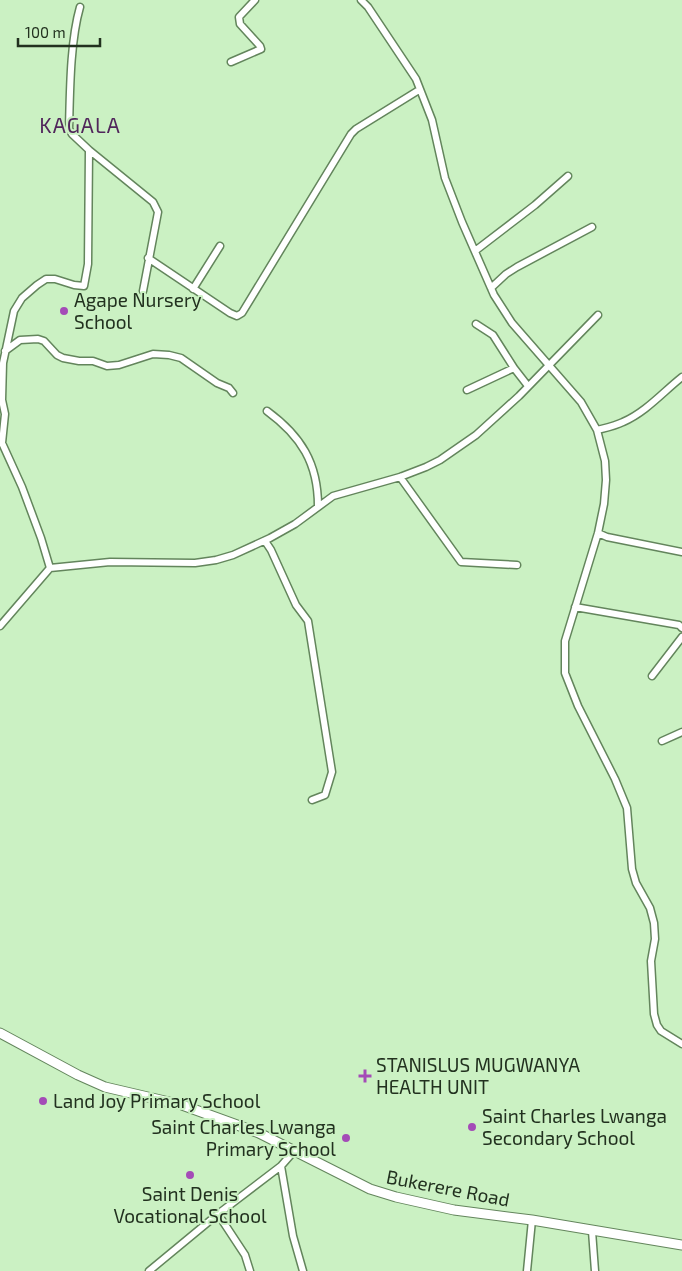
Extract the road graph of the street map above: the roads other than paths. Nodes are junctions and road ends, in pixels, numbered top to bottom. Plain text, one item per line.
1 (255, 0) edge
2 (361, 0) edge
3 (80, 7) dead end
4 (231, 62) dead end
5 (419, 90) junction
6 (90, 150) junction
7 (568, 176) dead end
8 (592, 227) dead end
9 (220, 246) dead end
10 (475, 251) junction
11 (148, 258) junction
12 (491, 288) junction
13 (193, 289) junction
14 (143, 291) dead end
15 (598, 315) dead end
16 (476, 324) dead end
17 (6, 351) junction
18 (549, 366) junction
19 (514, 368) junction
20 (682, 377) edge
21 (528, 386) junction
22 (467, 390) dead end
23 (233, 393) dead end
24 (267, 411) dead end
25 (597, 430) junction
26 (400, 477) junction
27 (318, 506) junction
28 (598, 533) junction
29 (265, 540) junction
30 (682, 552) edge
31 (517, 565) dead end
32 (50, 568) junction
33 (575, 607) junction
34 (0, 626) edge
35 (682, 628) edge
36 (682, 637) edge
37 (652, 676) dead end
38 (682, 732) edge
39 (662, 741) dead end
40 (312, 800) dead end
41 (0, 1033) edge
42 (682, 1044) edge
43 (295, 1150) junction
44 (281, 1166) junction
45 (218, 1214) junction
46 (532, 1220) junction
47 (592, 1231) junction
48 (682, 1245) edge
49 (149, 1271) edge
50 (250, 1271) edge
51 (303, 1271) edge
52 (527, 1271) edge
53 (595, 1271) edge

1 - 4 street
2 - 5 street
3 - 6 street
5 - 10 street
5 - 13 street
6 - 11 street
6 - 17 street
7 - 10 street
8 - 12 street
9 - 13 street
10 - 12 street
11 - 13 street
11 - 14 street
12 - 18 street
15 - 18 street
16 - 19 street
17 - 23 street
17 - 32 street
18 - 21 street
18 - 25 street
19 - 21 street
19 - 22 street
20 - 25 street
21 - 26 street
24 - 27 street
25 - 28 street
26 - 27 street
26 - 31 street
27 - 29 street
28 - 30 street
28 - 33 street
29 - 32 street
29 - 40 street
32 - 34 street
33 - 35 street
33 - 42 street
36 - 37 street
38 - 39 street
41 - 43 street, Bukerere Road
43 - 44 street
43 - 46 street, Bukerere Road
44 - 45 street
44 - 51 street
45 - 49 street
45 - 50 street
46 - 47 street, Bukerere Road
46 - 52 street
47 - 48 street, Bukerere Road
47 - 53 street

